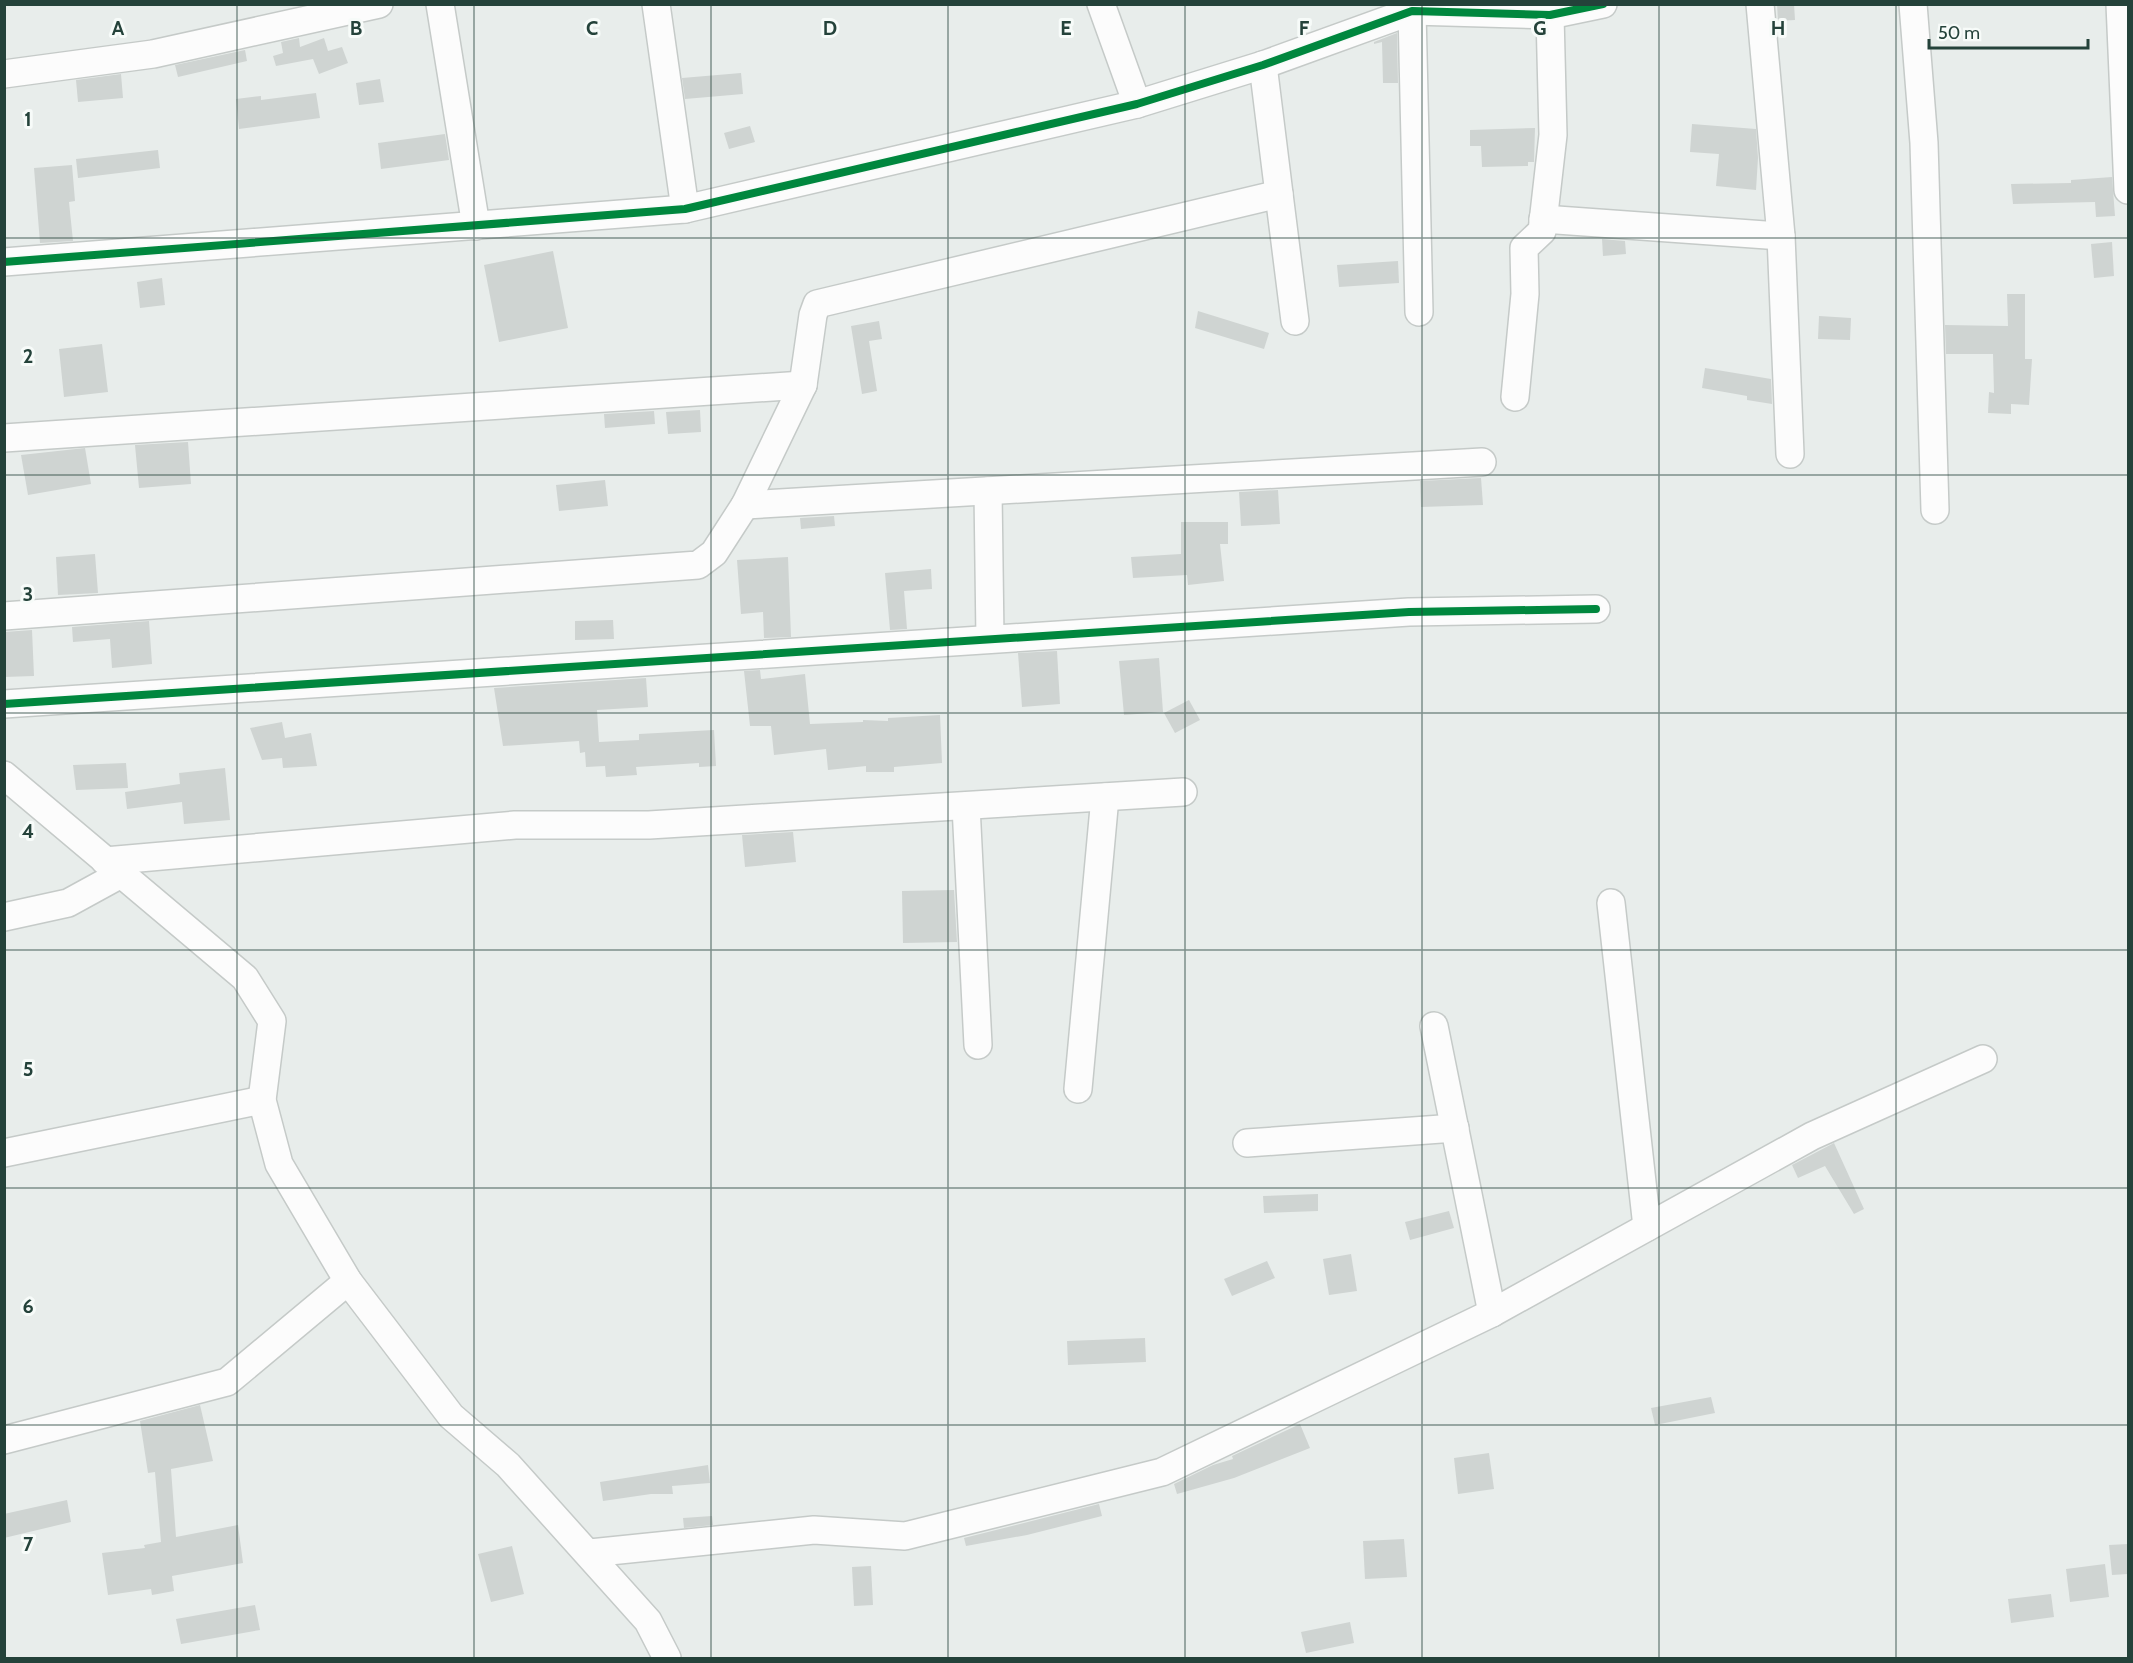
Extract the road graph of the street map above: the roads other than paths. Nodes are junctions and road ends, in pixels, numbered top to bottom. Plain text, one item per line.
1 (379, 4) edge
2 (440, 4) edge
3 (656, 4) edge
4 (1101, 4) edge
5 (1603, 4) edge
6 (1760, 4) edge
7 (1913, 4) edge
8 (2120, 4) edge
9 (1412, 11) junction
10 (1550, 15) junction
11 (1263, 65) junction
12 (4, 74) edge
13 (1137, 104) junction
14 (2128, 190) edge
15 (1279, 194) junction
16 (686, 209) junction
17 (1543, 219) junction
18 (476, 226) junction
19 (1781, 236) junction
20 (4, 262) edge
21 (1419, 312) dead end
22 (1294, 321) dead end
23 (803, 385) junction
24 (1515, 397) dead end
25 (4, 438) edge
26 (1790, 454) dead end
27 (1482, 462) dead end
28 (988, 491) junction
29 (745, 505) junction
30 (1935, 510) dead end
31 (1596, 609) dead end
32 (4, 616) edge
33 (990, 639) junction
34 (4, 704) edge
35 (4, 775) edge
36 (1183, 792) dead end
37 (1105, 797) junction
38 (966, 806) junction
39 (113, 867) junction
40 (1611, 903) dead end
41 (4, 917) edge
42 (1434, 1026) dead end
43 (978, 1045) dead end
44 (1983, 1059) dead end
45 (1078, 1089) dead end
46 (262, 1100) junction
47 (1455, 1128) junction
48 (1247, 1143) dead end
49 (4, 1153) edge
50 (1647, 1227) junction
51 (348, 1281) junction
52 (1492, 1313) junction
53 (4, 1440) edge
54 (590, 1553) junction
55 (667, 1659) edge

1 - 12 street
2 - 18 street
3 - 16 street
4 - 13 street
5 - 10 street
6 - 19 street
7 - 30 street
8 - 14 street
9 - 10 street
9 - 11 street
9 - 21 street
10 - 17 street
11 - 13 street
11 - 15 street
13 - 16 street
15 - 22 street
15 - 23 street
16 - 18 street
17 - 19 street
17 - 24 street
18 - 20 street
19 - 26 street
23 - 25 street
23 - 29 street
27 - 28 street
28 - 29 street
28 - 33 street
29 - 32 street
31 - 33 street
33 - 34 street
35 - 39 street
36 - 37 street
37 - 38 street
37 - 45 street
38 - 39 street
38 - 43 street
39 - 41 street
39 - 46 street
40 - 50 street
42 - 47 street
44 - 50 street
46 - 49 street
46 - 51 street
47 - 48 street
47 - 52 street
50 - 52 street
51 - 53 street
51 - 54 street
52 - 54 street
54 - 55 street

